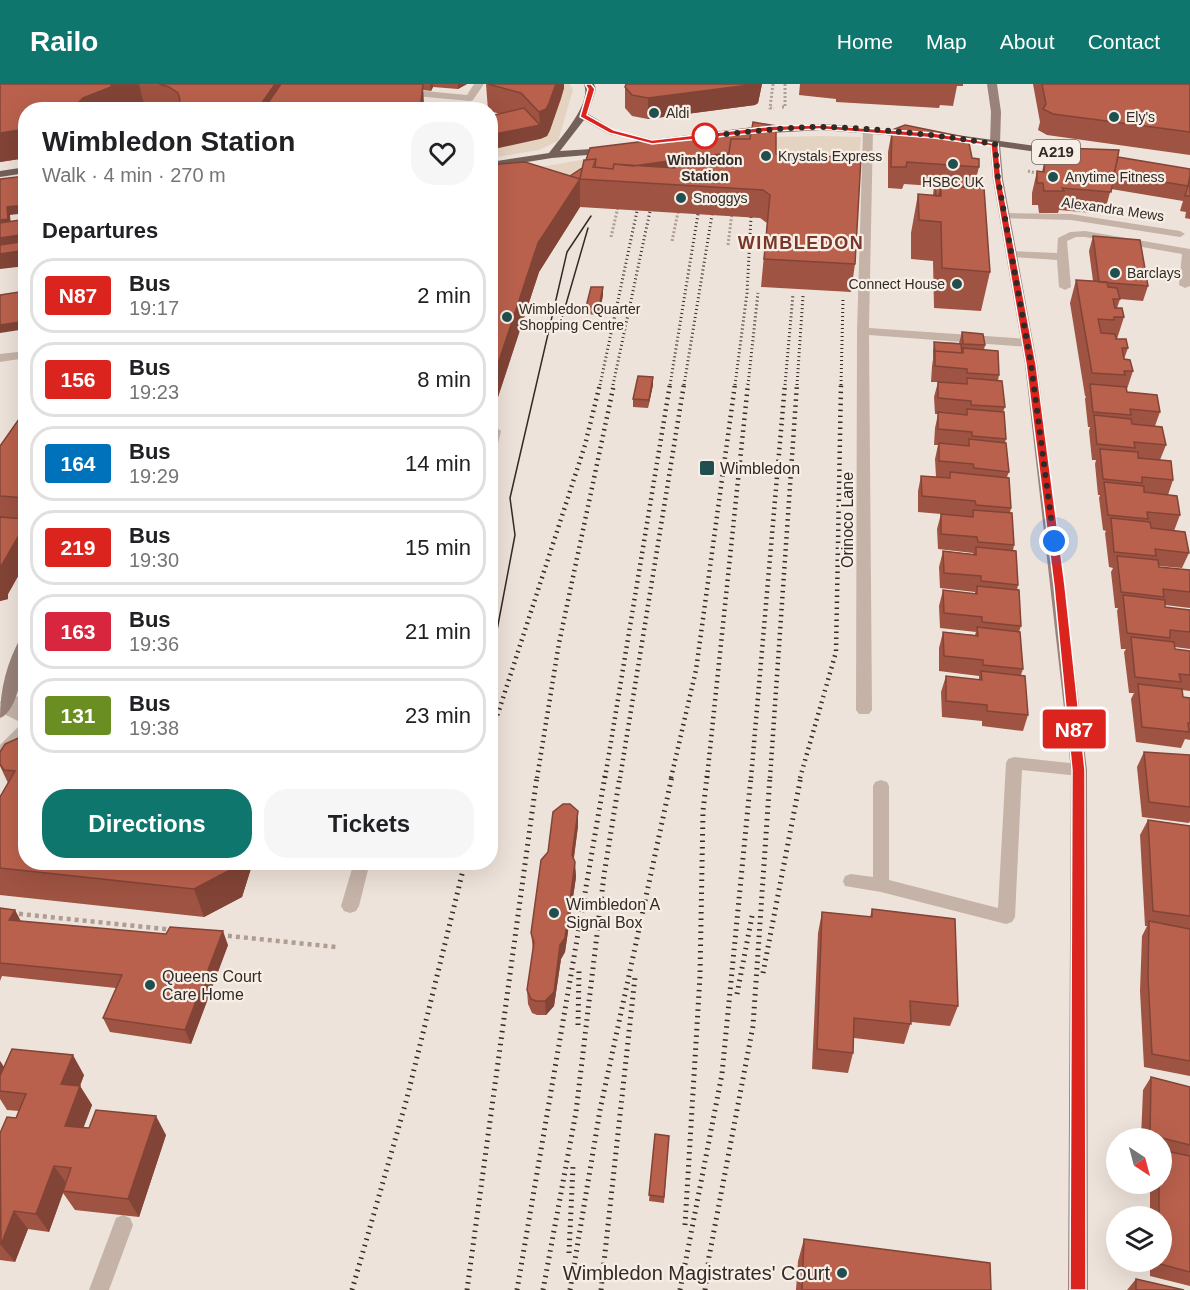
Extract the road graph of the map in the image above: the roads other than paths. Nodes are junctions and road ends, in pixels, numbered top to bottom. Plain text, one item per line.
1 (134, 84) edge
2 (479, 84) edge
3 (589, 84) edge
4 (992, 84) edge
5 (394, 92) edge
6 (133, 102) edge
7 (583, 116) junction
8 (868, 130) junction
9 (742, 132) edge
10 (919, 134) edge
11 (941, 137) edge
12 (664, 141) edge
13 (652, 142) junction
14 (995, 144) junction
15 (552, 155) junction
16 (1083, 155) edge
17 (498, 164) edge
18 (18, 171) edge
19 (0, 174) edge
20 (1005, 216) junction
21 (1180, 234) dead end
22 (1011, 254) junction
23 (1062, 257) junction
24 (1185, 285) dead end
25 (1065, 287) dead end
26 (863, 331) junction
27 (1028, 343) junction
28 (18, 355) edge
29 (0, 358) edge
30 (18, 658) edge
31 (18, 704) edge
32 (3, 707) edge
33 (864, 710) dead end
34 (18, 714) edge
35 (18, 737) edge
36 (18, 750) edge
37 (0, 756) edge
38 (1079, 770) junction
39 (881, 786) dead end
40 (360, 870) edge
41 (851, 881) dead end
42 (881, 885) junction
43 (350, 906) dead end
44 (123, 1225) dead end
45 (99, 1290) edge
46 (1078, 1290) edge

1 - 6 street
2 - 5 street
3 - 7 main road
4 - 14 main road
7 - 13 main road
7 - 15 main road
8 - 9 main road
8 - 10 main road
8 - 26 street, Orinoco Lane
11 - 14 main road, A219
12 - 13 main road
13 - 15 main road
14 - 16 main road, A219
14 - 20 main road
15 - 17 main road
18 - 19 main road
20 - 21 street, Alexandra Mews
20 - 22 main road
22 - 23 street
22 - 27 main road
23 - 24 street
23 - 25 street
26 - 27 street
26 - 33 street, Orinoco Lane
27 - 38 main road
28 - 29 street
30 - 32 main road
31 - 32 street
32 - 34 street
35 - 37 street
36 - 37 street
38 - 42 street
38 - 46 main road
39 - 42 street
40 - 43 street
41 - 42 street
44 - 45 street

